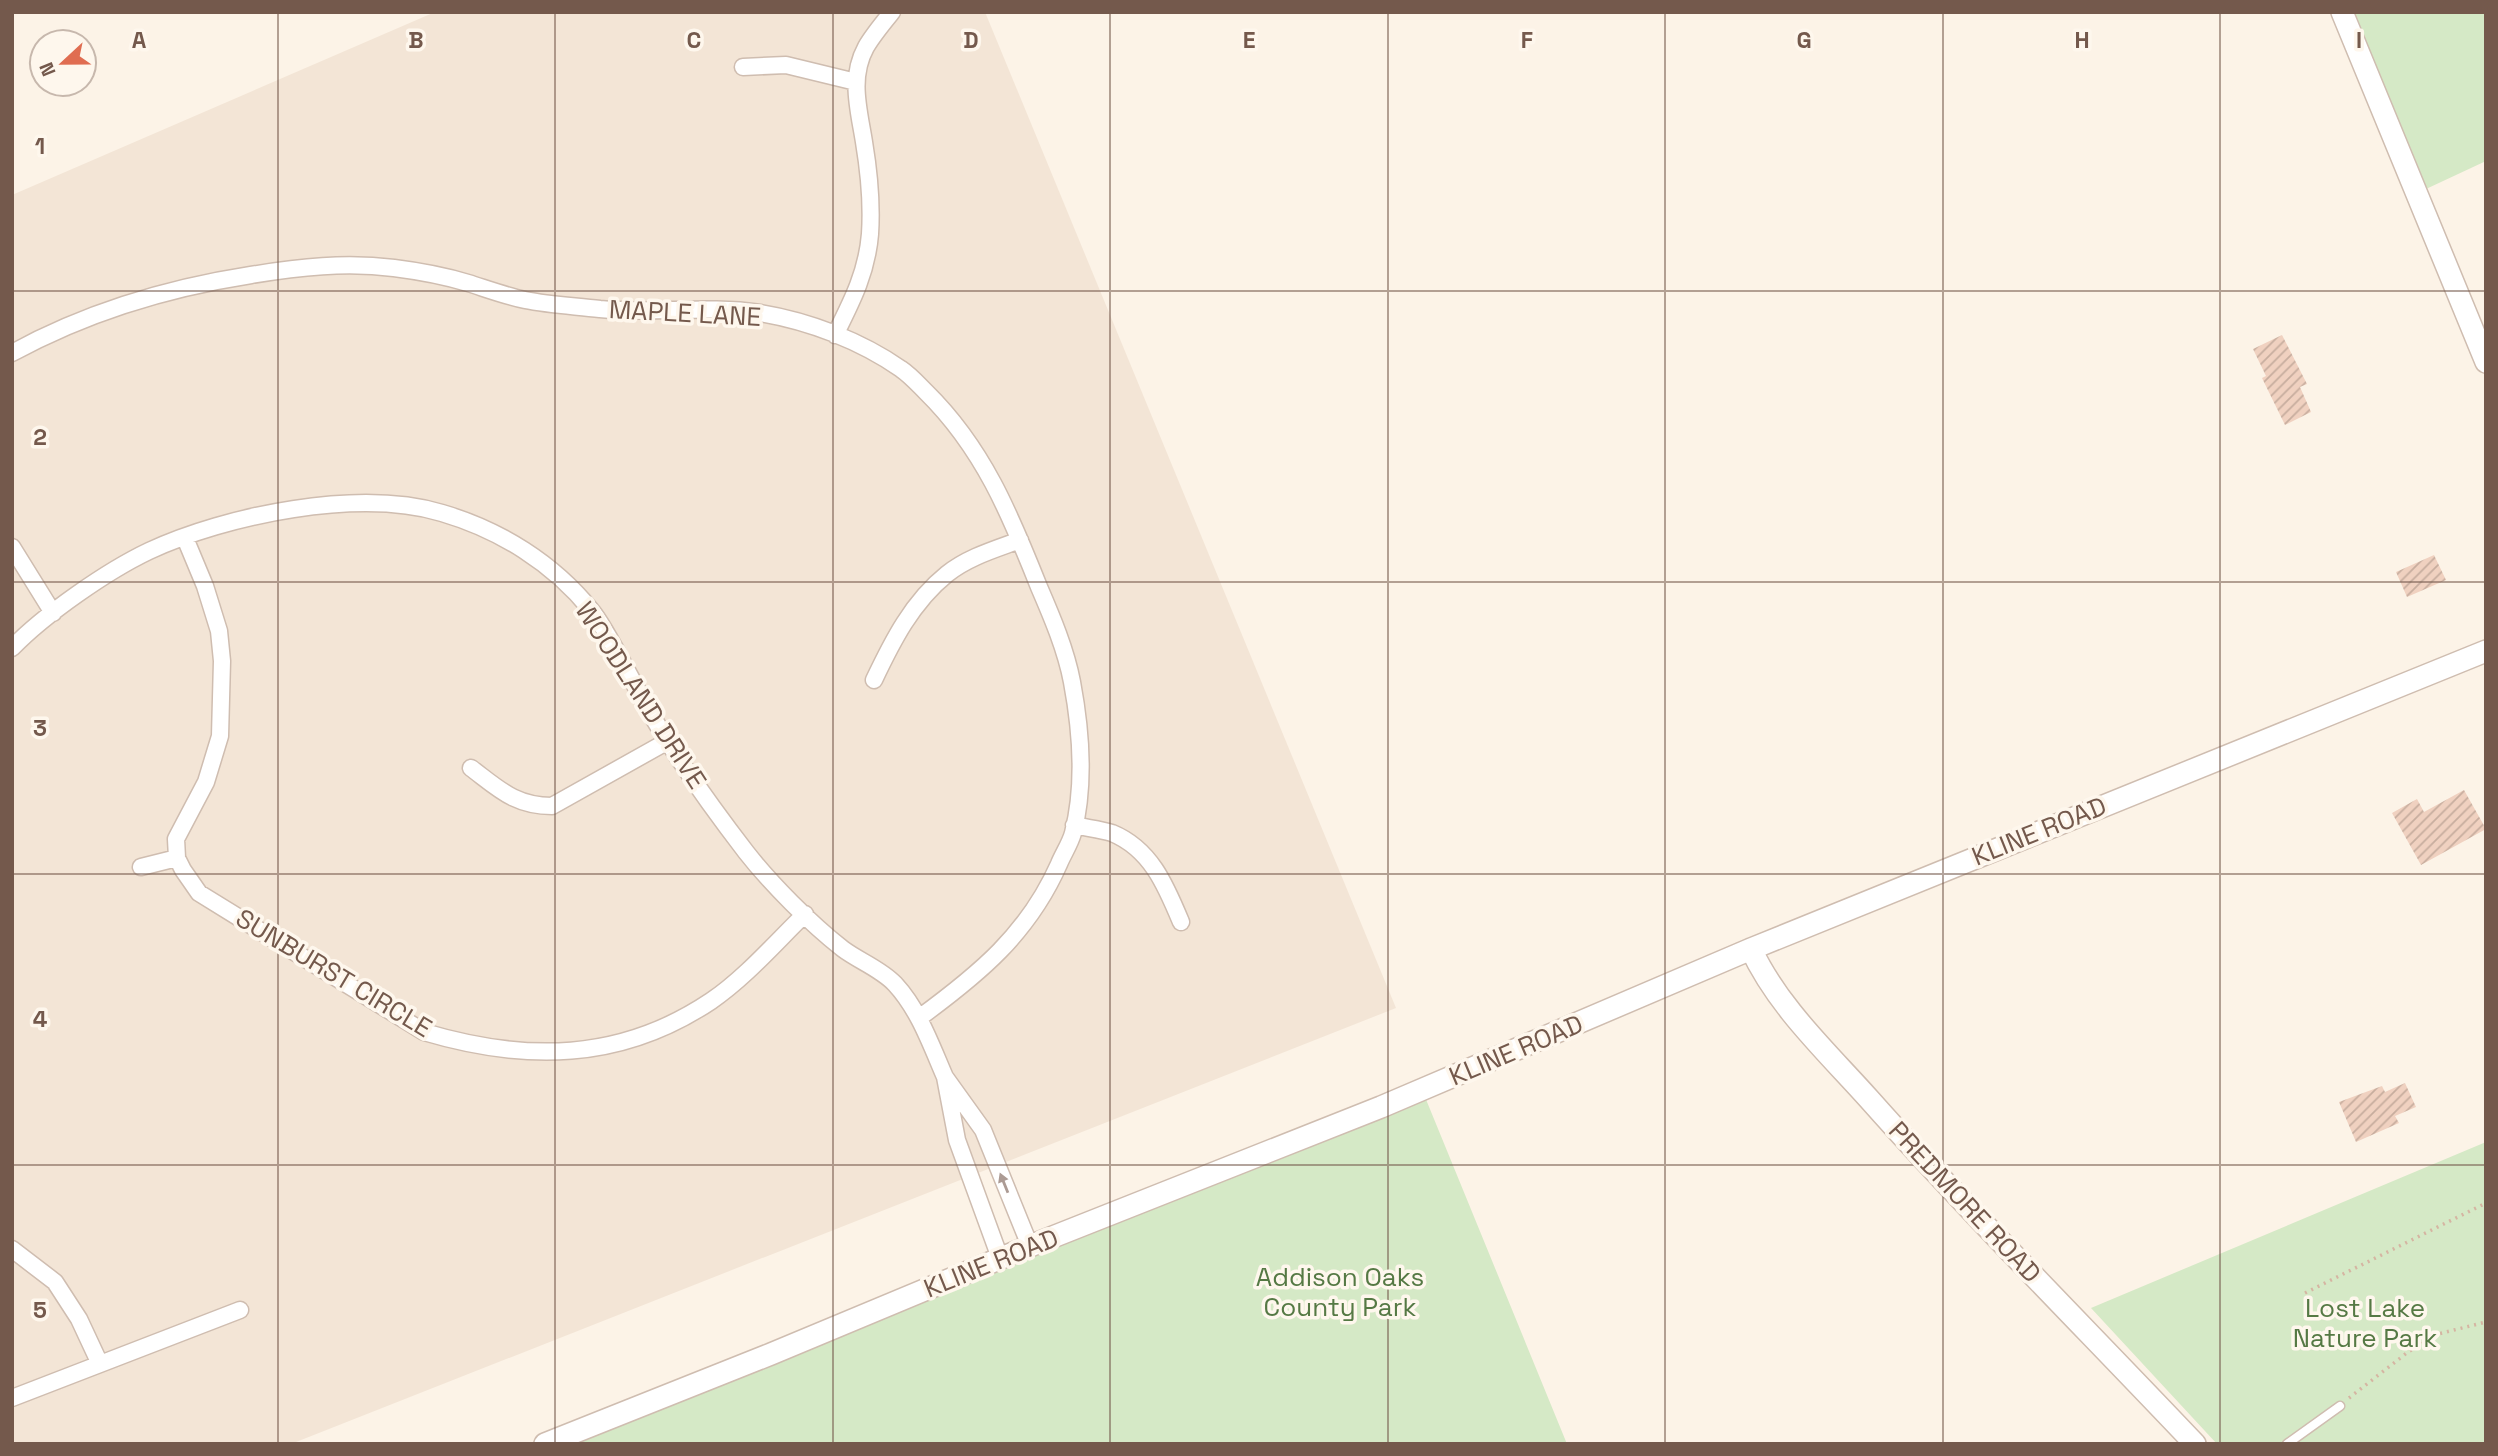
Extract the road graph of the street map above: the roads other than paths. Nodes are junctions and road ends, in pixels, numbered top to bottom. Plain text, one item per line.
1 (892, 12) edge
2 (2342, 12) edge
3 (743, 68) dead end
4 (856, 82) junction
5 (835, 335) junction
6 (12, 353) edge
7 (2486, 362) edge
8 (185, 538) junction
9 (1020, 540) junction
10 (12, 547) edge
11 (53, 613) junction
12 (12, 648) edge
13 (2486, 651) edge
14 (873, 680) dead end
15 (668, 741) junction
16 (471, 768) dead end
17 (1074, 825) junction
18 (177, 858) junction
19 (141, 867) dead end
20 (805, 914) junction
21 (1181, 922) dead end
22 (1751, 949) junction
23 (919, 1018) junction
24 (945, 1077) junction
25 (1030, 1246) junction
26 (12, 1249) edge
27 (1000, 1258) junction
28 (240, 1310) dead end
29 (100, 1364) junction
30 (12, 1398) edge
31 (2340, 1406) road end
32 (545, 1444) edge
33 (2195, 1444) edge
34 (2287, 1444) edge

1 - 4 street
2 - 7 street
3 - 4 street
4 - 5 street
5 - 6 street, MAPLE LANE
5 - 9 street, MAPLE LANE
8 - 11 street, WOODLAND DRIVE
8 - 15 street, WOODLAND DRIVE
8 - 18 street
9 - 14 street
9 - 17 street, MAPLE LANE
10 - 11 street
11 - 12 street, WOODLAND DRIVE
13 - 22 street, KLINE ROAD
15 - 16 street
15 - 20 street, WOODLAND DRIVE
17 - 21 street
17 - 23 street, MAPLE LANE
18 - 19 street
18 - 20 street, SUNBURST CIRCLE
20 - 23 street, WOODLAND DRIVE
22 - 25 street, KLINE ROAD
22 - 33 street, PREDMORE ROAD
23 - 24 street, WOODLAND DRIVE
25 -> 24 street, WOODLAND DRIVE
24 - 27 street, WOODLAND DRIVE
25 - 27 street, KLINE ROAD
26 - 29 street
27 - 32 street, KLINE ROAD
28 - 29 street
29 - 30 street
31 - 34 lane

